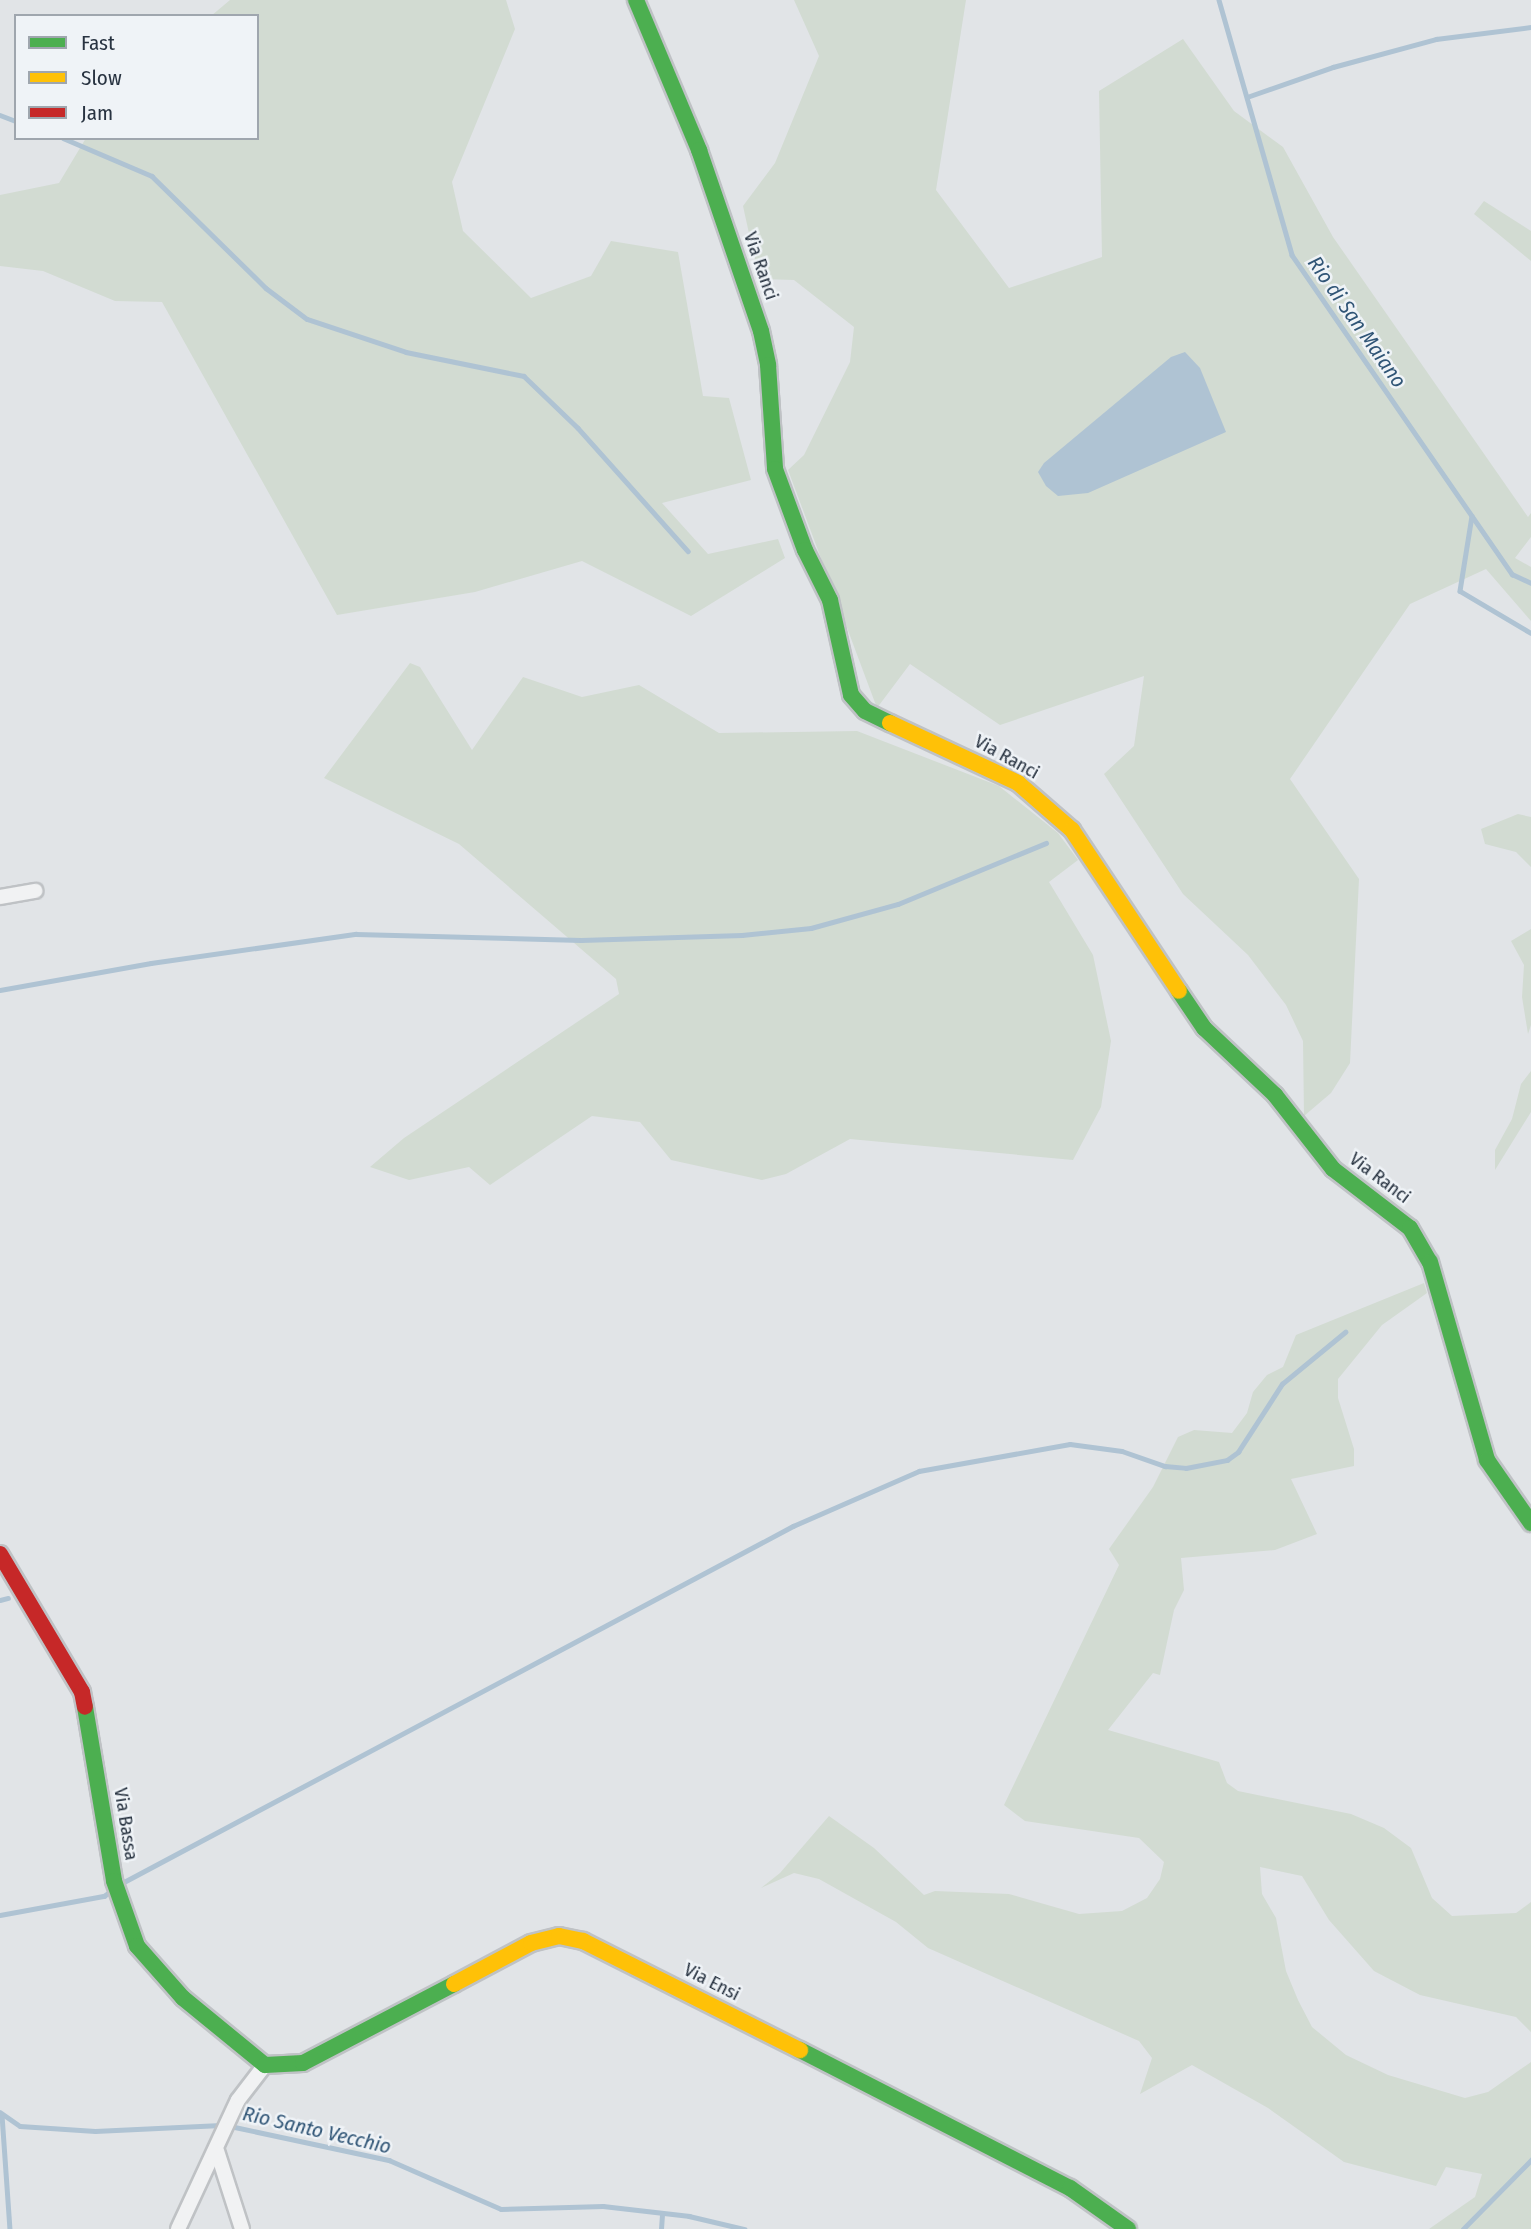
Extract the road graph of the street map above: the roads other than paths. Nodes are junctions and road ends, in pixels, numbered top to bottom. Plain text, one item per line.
1 (636, 0) edge
2 (35, 891) dead end
3 (0, 897) edge
4 (1531, 1523) edge
5 (0, 1554) edge
6 (265, 2065) junction
7 (219, 2145) junction
8 (178, 2229) edge
9 (242, 2229) edge
10 (1128, 2229) edge

1 - 4 street, Via Ranci
2 - 3 street
5 - 6 street, Via Bassa
6 - 7 street
6 - 10 street, Via Ensi
7 - 8 street
7 - 9 street

